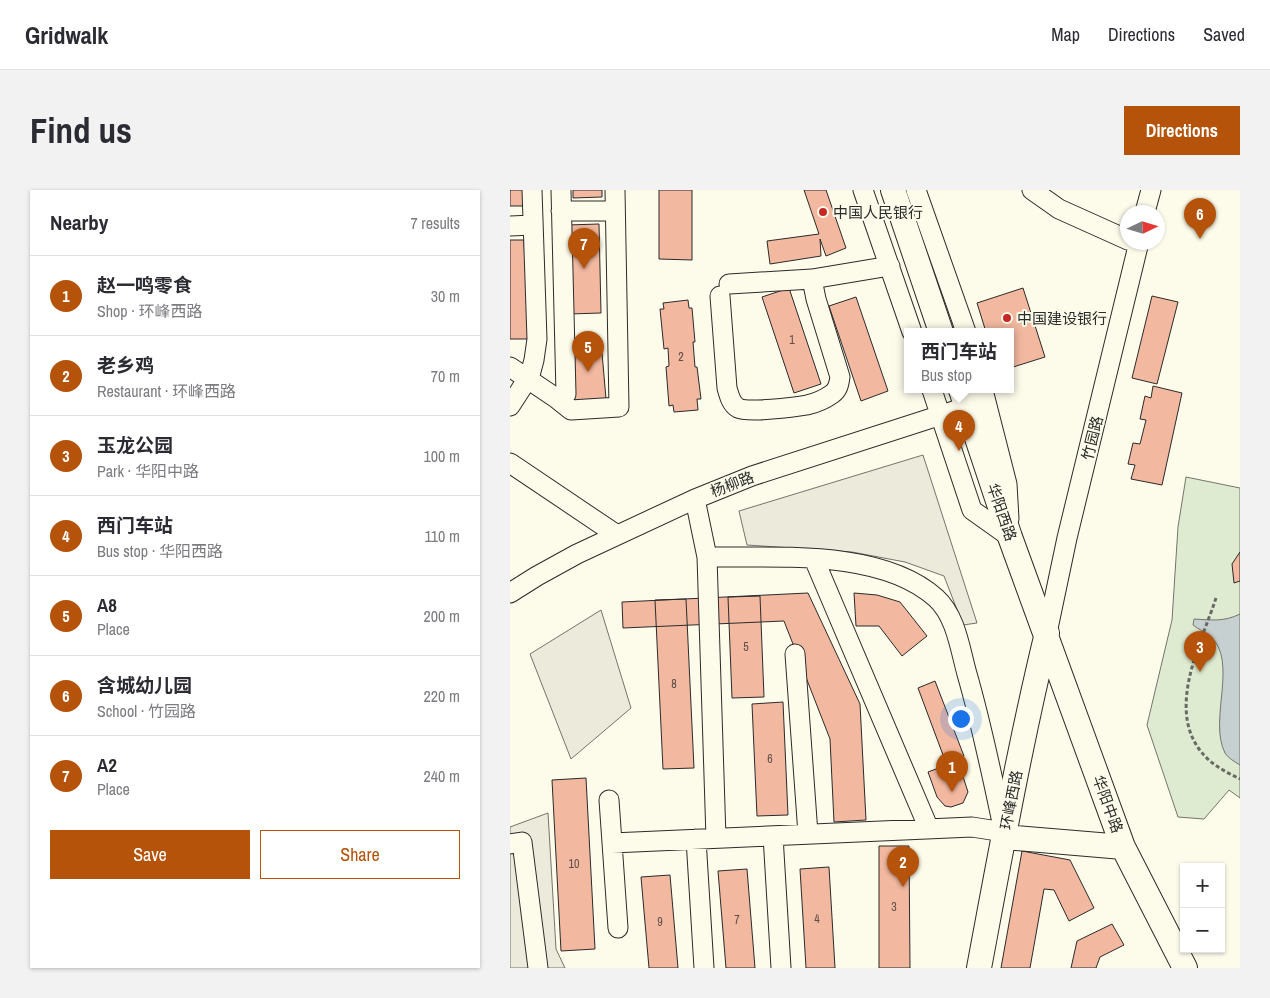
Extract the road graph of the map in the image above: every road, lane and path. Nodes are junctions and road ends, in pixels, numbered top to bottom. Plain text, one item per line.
1 (532, 190) edge
2 (560, 190) edge
3 (615, 190) edge
4 (863, 190) edge
5 (893, 190) edge
6 (916, 190) edge
7 (1032, 190) edge
8 (1150, 190) edge
9 (1147, 205) edge
10 (614, 211) junction
11 (561, 214) junction
12 (533, 222) junction
13 (510, 226) edge
14 (1120, 237) edge
15 (1132, 250) edge
16 (890, 266) junction
17 (812, 279) junction
18 (911, 328) edge
19 (940, 328) edge
20 (965, 328) edge
21 (510, 367) edge
22 (527, 379) junction
23 (933, 393) edge
24 (984, 393) edge
25 (556, 398) junction
26 (963, 398) edge
27 (510, 406) edge
28 (940, 416) junction
29 (510, 463) edge
30 (695, 499) junction
31 (617, 534) junction
32 (1010, 538) junction
33 (707, 557) junction
34 (814, 559) junction
35 (510, 593) edge
36 (1216, 598) dead end
37 (1047, 633) junction
38 (794, 654) dead end
39 (1240, 779) edge
40 (609, 800) dead end
41 (929, 829) junction
42 (808, 834) junction
43 (1004, 834) junction
44 (773, 836) junction
45 (716, 838) junction
46 (696, 839) junction
47 (612, 843) junction
48 (510, 844) edge
49 (1123, 847) junction
50 (618, 928) dead end
51 (538, 968) edge
52 (704, 968) edge
53 (781, 968) edge
54 (979, 968) edge
55 (1185, 968) edge

1 - 12 street
2 - 11 street
3 - 10 street
4 - 16 street
5 - 19 main road
6 - 20 street
7 - 14 street
8 - 9 street
10 - 11 street
10 - 25 street
11 - 12 street
11 - 25 street
12 - 13 street
12 - 22 street
15 - 37 street, 竹园路
16 - 17 street
16 - 18 street
17 - 17 street
21 - 22 street
22 - 25 street
22 - 27 street
23 - 28 street
24 - 32 street
26 - 28 street, 杨柳路
26 - 32 main road, 华阳西路
28 - 30 street, 杨柳路
28 - 32 street
29 - 31 street
30 - 31 street, 杨柳路
30 - 33 street
31 - 35 street, 杨柳路
32 - 37 main road, 华阳西路
33 - 34 street
33 - 45 street
34 - 41 street
34 - 43 street
36 - 39 path
37 - 43 main road, 环峰西路
37 - 49 main road, 华阳中路
38 - 42 street
40 - 47 street
41 - 42 street
41 - 43 street
42 - 44 street
43 - 49 main road
43 - 54 main road, 环峰西路
44 - 45 street
44 - 53 street
45 - 46 street
46 - 47 street
46 - 52 street
47 - 50 street
48 - 51 street
49 - 55 main road, 华阳中路

